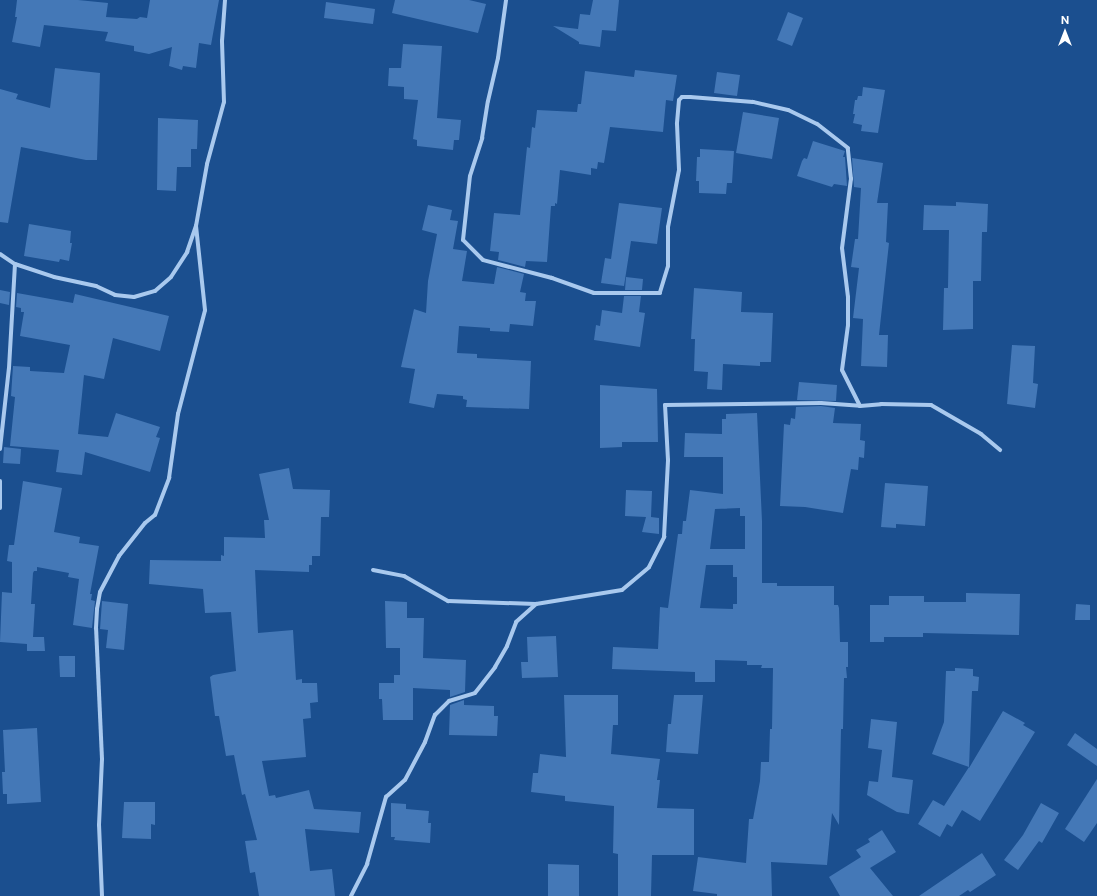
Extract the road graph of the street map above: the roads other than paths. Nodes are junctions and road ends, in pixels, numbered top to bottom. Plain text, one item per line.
1 (225, 0) edge
2 (506, 0) edge
3 (196, 226) junction
4 (0, 254) edge
5 (16, 264) junction
6 (860, 406) junction
7 (0, 449) edge
8 (1000, 450) dead end
9 (0, 482) edge
10 (0, 508) edge
11 (373, 570) dead end
12 (536, 604) junction
13 (102, 896) edge
14 (351, 896) edge

1 - 3 street
2 - 6 street
3 - 5 street
3 - 13 street
4 - 5 street
5 - 7 street
6 - 8 street
6 - 12 street
9 - 10 street
11 - 12 street
12 - 14 street

